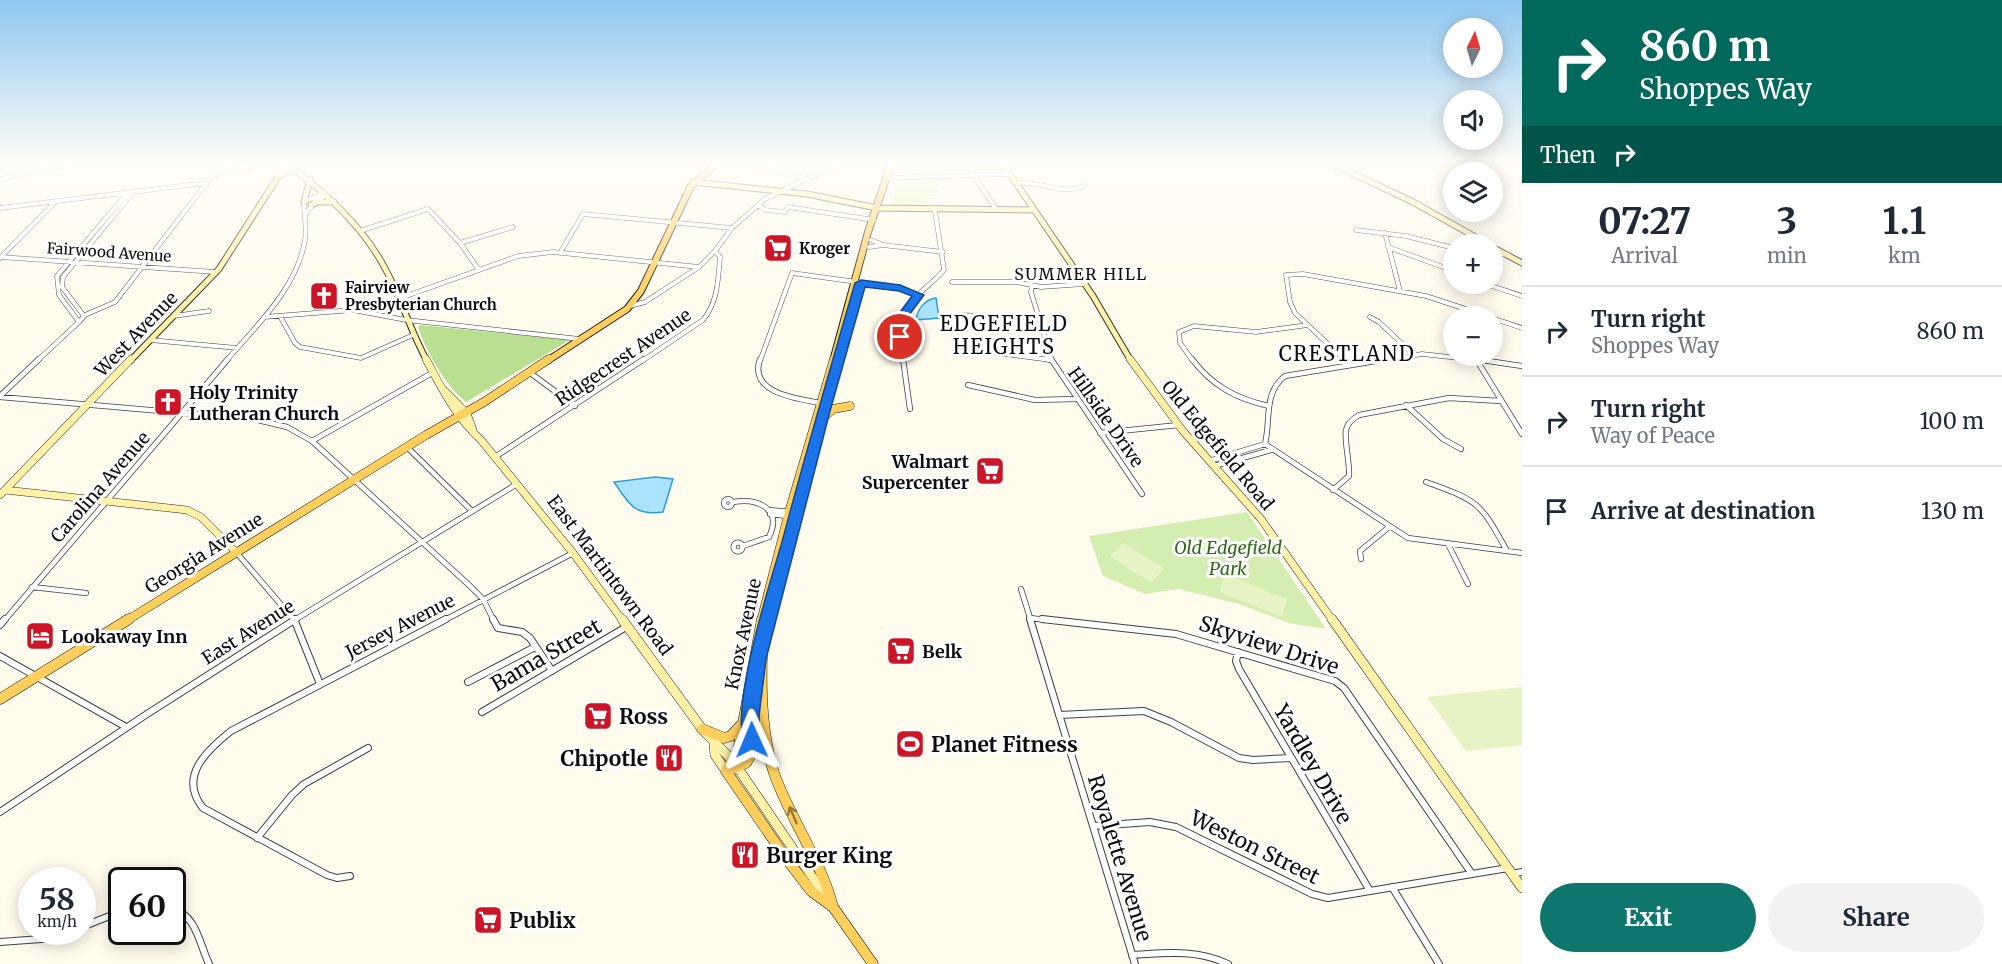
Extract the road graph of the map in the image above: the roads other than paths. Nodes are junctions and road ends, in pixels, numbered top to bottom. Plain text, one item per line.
1 (48, 209) edge
2 (113, 209) edge
3 (119, 209) edge
4 (186, 209) edge
5 (257, 209) edge
6 (305, 209) edge
7 (309, 209) edge
8 (340, 209) edge
9 (679, 209) edge
10 (753, 209) edge
11 (768, 209) edge
12 (787, 209) edge
13 (801, 209) edge
14 (877, 209) edge
15 (896, 209) edge
16 (996, 209) joint
17 (1425, 209) edge
18 (1034, 210) joint
19 (935, 211) junction
20 (306, 214) junction
21 (873, 220) junction
22 (673, 221) junction
23 (513, 227) dead end
24 (732, 228) junction
25 (1356, 230) dead end
26 (360, 231) junction
27 (1385, 233) junction
28 (1470, 234) edge
29 (460, 243) junction
30 (870, 243) junction
31 (1443, 246) edge
32 (1388, 247) junction
33 (716, 251) junction
34 (943, 252) junction
35 (560, 253) junction
36 (1503, 253) edge
37 (1503, 255) edge
38 (1506, 255) junction
39 (0, 257) edge
40 (67, 262) junction
41 (73, 262) junction
42 (654, 263) junction
43 (1522, 263) edge
44 (142, 267) junction
45 (699, 267) junction
46 (1443, 267) edge
47 (479, 270) junction
48 (215, 272) junction
49 (952, 282) dead end
50 (858, 283) junction
51 (1084, 284) junction
52 (1032, 285) junction
53 (1503, 290) edge
54 (1400, 291) junction
55 (640, 294) junction
56 (656, 294) junction
57 (918, 295) junction
58 (1522, 296) edge
59 (398, 299) junction
60 (630, 306) junction
61 (1457, 306) edge
62 (209, 311) dead end
63 (958, 315) dead end
64 (84, 316) junction
65 (174, 316) junction
66 (280, 316) junction
67 (264, 317) junction
68 (1370, 317) dead end
69 (1039, 318) junction
70 (406, 320) junction
71 (79, 322) junction
72 (1503, 322) edge
73 (1308, 325) junction
74 (1522, 328) edge
75 (413, 335) junction
76 (580, 339) junction
77 (150, 340) junction
78 (237, 348) junction
79 (966, 349) dead end
80 (1414, 355) junction
81 (1443, 355) edge
82 (1051, 360) junction
83 (1503, 362) edge
84 (1350, 365) junction
85 (1480, 366) edge
86 (1522, 366) edge
87 (528, 371) junction
88 (432, 373) junction
89 (968, 385) dead end
90 (0, 397) edge
91 (1076, 399) junction
92 (1501, 401) junction
93 (823, 403) junction
94 (1406, 405) junction
95 (87, 406) junction
96 (575, 406) junction
97 (850, 406) dead end
98 (1269, 406) junction
99 (910, 409) dead end
100 (461, 413) junction
101 (180, 414) junction
102 (821, 421) junction
103 (1179, 426) junction
104 (1100, 433) junction
105 (1522, 434) edge
106 (312, 441) junction
107 (1265, 444) junction
108 (407, 447) junction
109 (1461, 449) dead end
110 (1271, 450) junction
111 (495, 457) junction
112 (1212, 464) junction
113 (354, 480) junction
114 (1426, 482) dead end
115 (517, 484) junction
116 (1333, 490) junction
117 (2, 491) edge
118 (1142, 494) dead end
119 (106, 500) junction
120 (733, 502) dead end
121 (471, 510) junction
122 (769, 512) junction
123 (792, 515) junction
124 (1389, 527) junction
125 (422, 540) junction
126 (1448, 544) junction
127 (743, 546) dead end
128 (1507, 551) junction
129 (236, 552) junction
130 (573, 553) junction
131 (1522, 553) edge
132 (1361, 560) dead end
133 (1468, 584) dead end
134 (32, 587) junction
135 (1021, 589) dead end
136 (86, 592) dead end
137 (483, 599) junction
138 (1030, 618) junction
139 (295, 620) junction
140 (0, 625) edge
141 (626, 627) junction
142 (535, 647) junction
143 (762, 650) junction
144 (1238, 652) junction
145 (0, 656) edge
146 (552, 671) junction
147 (37, 676) junction
148 (468, 682) dead end
149 (320, 684) junction
150 (0, 699) edge
151 (482, 712) dead end
152 (1059, 715) junction
153 (742, 724) junction
154 (126, 727) junction
155 (702, 729) junction
156 (714, 744) junction
157 (368, 748) dead end
158 (1290, 758) junction
159 (736, 765) junction
160 (726, 771) junction
161 (0, 812) edge
162 (1093, 826) junction
163 (257, 838) junction
164 (1510, 871) junction
165 (1522, 872) edge
166 (1472, 874) junction
167 (350, 876) dead end
168 (1392, 887) junction
169 (1522, 888) edge
170 (1370, 891) junction
171 (833, 907) junction
172 (186, 916) edge
173 (18, 941) edge
174 (0, 942) edge
175 (1132, 955) junction
176 (209, 964) edge
177 (873, 964) edge
178 (1135, 964) edge
179 (1228, 964) edge
180 (1439, 964) edge

1 - 39 street
2 - 40 street
3 - 41 street
4 - 44 street
5 - 48 street, West Avenue
6 - 20 street, Carolina Avenue
7 - 20 street, Carolina Avenue
8 - 26 street, East Martintown Road
9 - 22 main road, Georgia Avenue
10 - 24 street
11 - 12 street
13 - 21 street
14 - 21 main road, Knox Avenue
15 - 19 street
16 - 18 street
16 - 19 street
17 - 28 street
18 - 51 street, Old Edgefield Road
19 - 34 street
20 - 67 street, Carolina Avenue
21 - 30 main road, Knox Avenue
21 - 50 main road, Knox Avenue
22 - 24 street
22 - 35 street
22 - 42 main road, Georgia Avenue
23 - 29 street
24 - 33 street
25 - 27 street
26 - 29 street
26 - 59 street, East Martintown Road
27 - 31 street
27 - 32 street
29 - 47 street
30 - 34 street
30 - 50 main road, Knox Avenue
32 - 46 street
32 - 54 street
33 - 45 street
33 - 96 street, Ridgecrest Avenue
34 - 57 street
35 - 42 street
35 - 47 street
36 - 38 street
37 - 38 street
38 - 43 street
39 - 40 street, Fairwood Avenue
40 - 41 street, Fairwood Avenue
40 - 71 street
41 - 44 street, Fairwood Avenue
41 - 64 street
42 - 45 street
42 - 55 main road, Georgia Avenue
44 - 48 street, Fairwood Avenue
44 - 64 street
45 - 56 street
47 - 59 street
48 - 65 street, West Avenue
49 - 52 street
50 - 57 street
50 - 93 main road, Knox Avenue
50 - 93 street
51 - 52 street
51 - 103 street, Old Edgefield Road
52 - 69 street, Hillside Drive
53 - 58 street
54 - 61 street
54 - 73 street
55 - 56 street
55 - 60 main road, Georgia Avenue
56 - 60 street
57 - 99 street
59 - 70 street, East Martintown Road
60 - 76 main road, Georgia Avenue
62 - 65 street
63 - 69 street
64 - 71 street
65 - 77 street, West Avenue
66 - 67 street
66 - 70 street
66 - 75 street
67 - 78 street, Carolina Avenue
68 - 80 street
69 - 82 street, Hillside Drive
70 - 75 street, East Martintown Road
70 - 76 street
71 - 90 street
72 - 74 street
73 - 84 street
73 - 98 street
75 - 88 street, East Martintown Road
76 - 87 main road, Georgia Avenue
77 - 78 street
77 - 95 street, West Avenue
78 - 101 street, Carolina Avenue
79 - 82 street
80 - 81 street
80 - 84 street
82 - 91 street, Hillside Drive
83 - 86 street
84 - 98 street
85 - 92 street
87 - 96 street
87 - 100 main road, Georgia Avenue
88 - 100 street, East Martintown Road
88 - 106 street
89 - 91 street
90 - 95 street
91 - 104 street, Hillside Drive
92 - 94 street
92 - 105 street
93 - 102 main road, Knox Avenue
93 - 123 main road, Knox Avenue
94 - 109 street
94 - 116 street
95 - 101 street
95 - 117 street, West Avenue
96 - 111 street, Ridgecrest Avenue
97 - 102 main road
98 - 107 street
100 - 108 main road, Georgia Avenue
100 - 111 street, East Martintown Road
101 - 106 street
101 - 119 street, Carolina Avenue
102 - 123 main road, Knox Avenue
103 - 104 street
103 - 112 street, Old Edgefield Road
104 - 118 street, Hillside Drive
106 - 113 street
107 - 110 street
107 - 112 street
108 - 113 main road, Georgia Avenue
108 - 121 street
110 - 112 street
110 - 116 street
111 - 115 street, East Martintown Road
112 - 164 street, Old Edgefield Road
113 - 125 street
113 - 129 main road, Georgia Avenue
114 - 128 street
115 - 121 street, East Avenue
115 - 130 street, East Martintown Road
116 - 124 street
117 - 119 street
119 - 129 street
119 - 134 street, Carolina Avenue
120 - 122 street
121 - 125 street, East Avenue
122 - 123 street
122 - 127 street
123 - 143 main road, Knox Avenue
123 - 153 main road, Knox Avenue
124 - 126 street
124 - 132 street
125 - 137 street
125 - 139 street, East Avenue
126 - 128 street
126 - 133 street
128 - 131 street
129 - 139 street
129 - 147 main road, Georgia Avenue
130 - 137 street, Jersey Avenue
130 - 141 street, East Martintown Road
134 - 136 street
134 - 140 street, Carolina Avenue
135 - 138 street, Royalette Avenue
137 - 142 street
137 - 149 street, Jersey Avenue
138 - 144 street, Skyview Drive
138 - 152 street, Royalette Avenue
139 - 149 street
139 - 154 street, East Avenue
141 - 146 street, Bama Street
141 - 155 street, East Martintown Road
142 - 146 street
142 - 148 street
143 - 159 main road, Knox Avenue
171 -> 143 main road
144 - 158 street, Yardley Drive
144 - 166 street, Skyview Drive
145 - 147 street
146 - 151 street, Bama Street
147 - 150 main road, Georgia Avenue
147 - 154 street
149 - 163 street, Jersey Avenue
152 - 158 street
152 - 162 street, Royalette Avenue
153 - 155 main road
153 - 159 main road, Knox Avenue
154 - 161 street, East Avenue
155 - 156 street, East Martintown Road
156 - 159 street, East Martintown Road
156 - 160 street, East Martintown Road
157 - 163 street
158 - 170 street, Yardley Drive
159 - 160 main road
159 - 171 street, East Martintown Road
160 - 171 main road, East Martintown Road
162 - 170 street, Weston Street
162 - 175 street, Royalette Avenue
163 - 167 street, Jersey Avenue
164 - 165 street, Weston Street
164 - 166 street, Weston Street
164 - 169 street, Old Edgefield Road
166 - 168 street, Weston Street
168 - 170 street, Weston Street
168 - 180 street
171 - 177 main road, East Martintown Road
172 - 176 street
173 - 174 street
175 - 178 street, Royalette Avenue
175 - 179 street

